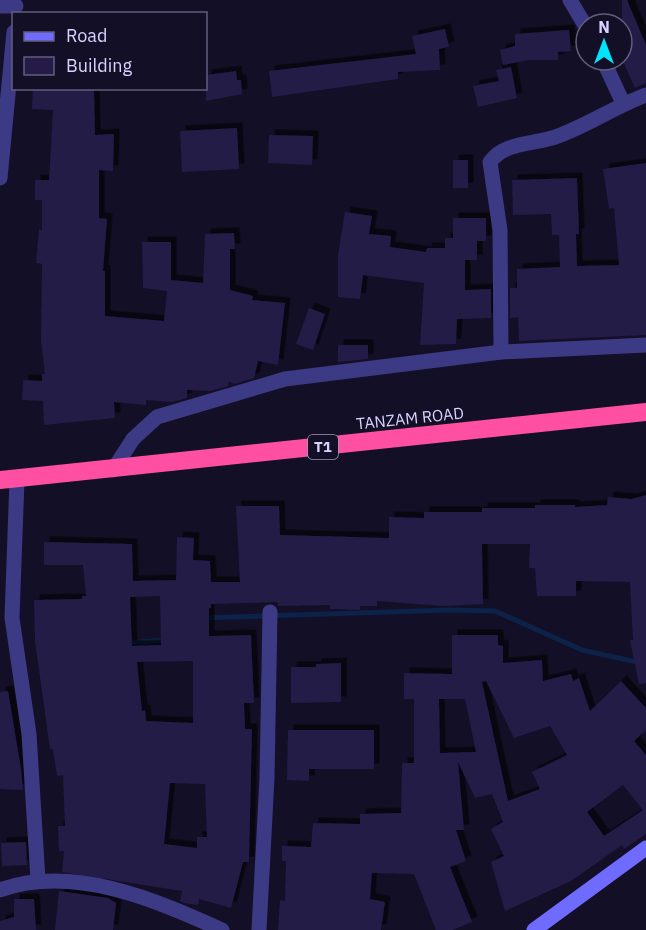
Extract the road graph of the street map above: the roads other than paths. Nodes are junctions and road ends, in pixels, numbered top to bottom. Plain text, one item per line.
1 (0, 6) edge
2 (16, 6) edge
3 (12, 53) edge
4 (608, 72) edge
5 (646, 95) edge
6 (622, 103) junction
7 (0, 178) edge
8 (646, 345) edge
9 (501, 352) junction
10 (646, 412) edge
11 (113, 470) junction
12 (8, 480) edge
13 (270, 612) dead end
14 (646, 848) edge
15 (38, 880) junction
16 (0, 890) edge
17 (222, 930) edge
18 (259, 930) edge
19 (534, 930) edge

1 - 2 street
3 - 7 street
4 - 6 street
5 - 6 street
6 - 9 street
8 - 9 street
9 - 11 street
10 - 11 highway, TANZAM ROAD / T1
11 - 12 highway, TANZAM ROAD / T1
12 - 15 street
13 - 18 street
14 - 19 main road
15 - 16 street
15 - 17 street

